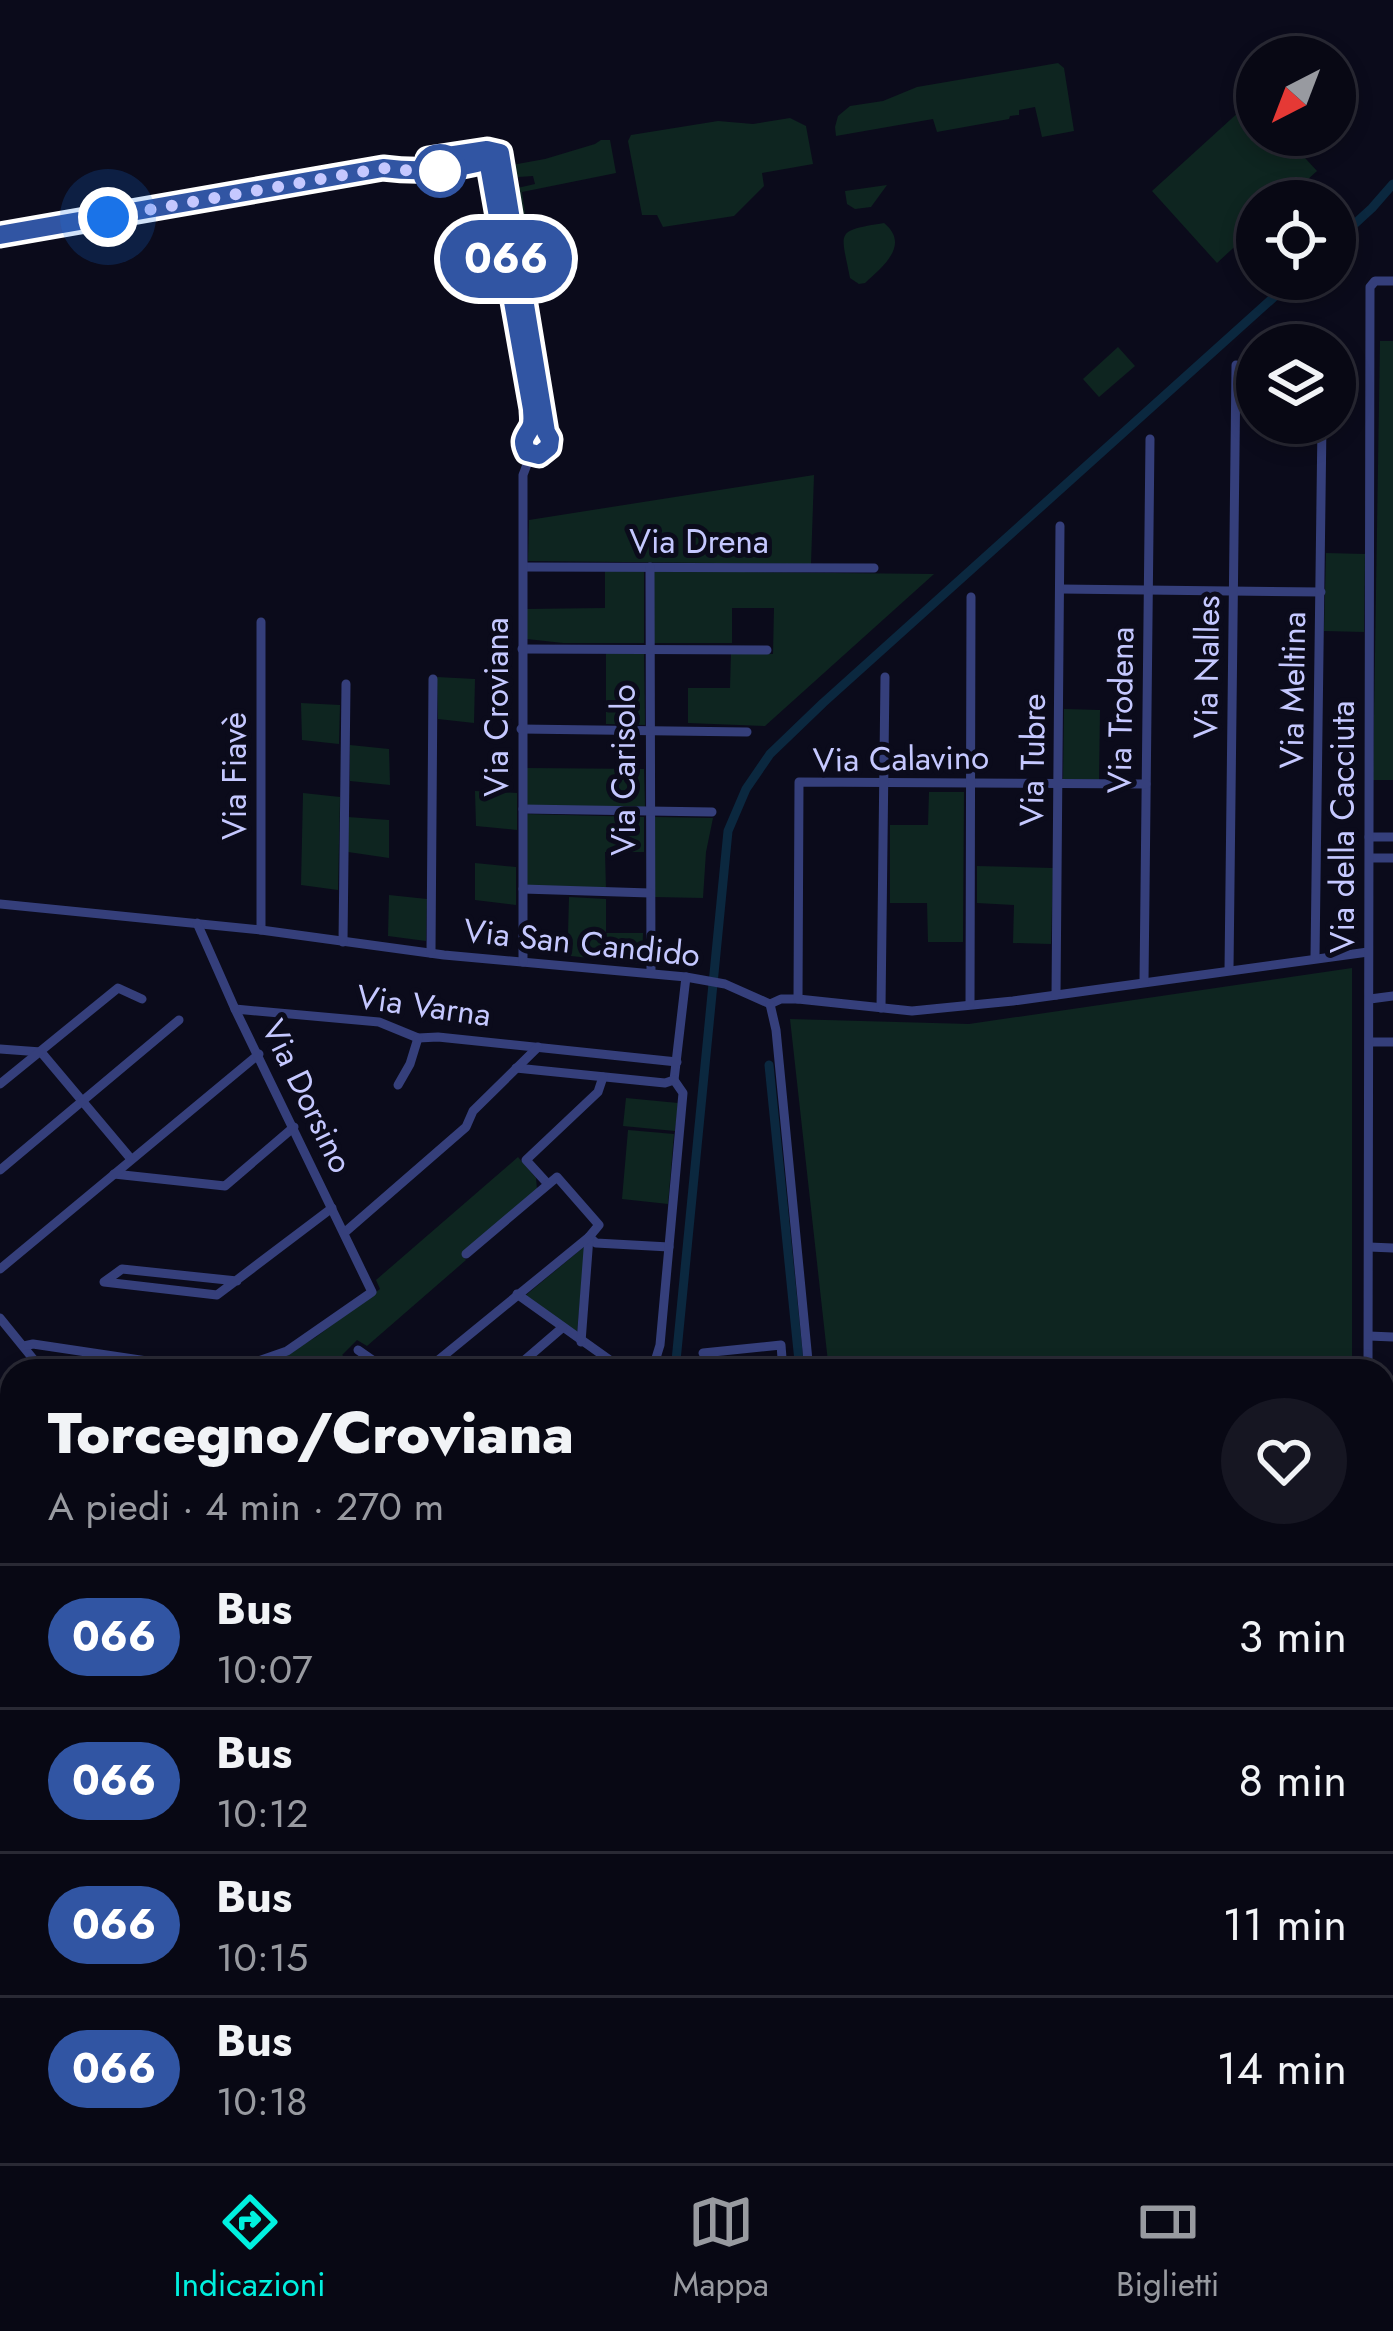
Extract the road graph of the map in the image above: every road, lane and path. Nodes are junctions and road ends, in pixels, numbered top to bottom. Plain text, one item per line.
1 (488, 155) junction
2 (506, 224) junction
3 (0, 235) edge
4 (1393, 281) edge
5 (518, 293) junction
6 (536, 358) junction
7 (523, 359) junction
8 (530, 430) junction
9 (546, 432) junction
10 (1150, 439) dead end
11 (1236, 440) edge
12 (1322, 444) edge
13 (531, 454) junction
14 (1060, 526) dead end
15 (524, 567) junction
16 (650, 567) junction
17 (874, 568) dead end
18 (1148, 588) junction
19 (1061, 590) junction
20 (1234, 590) junction
21 (1321, 592) junction
22 (971, 597) dead end
23 (261, 622) dead end
24 (521, 649) junction
25 (650, 649) junction
26 (767, 650) dead end
27 (885, 676) dead end
28 (433, 679) dead end
29 (346, 684) dead end
30 (521, 729) junction
31 (650, 730) junction
32 (747, 732) dead end
33 (885, 783) junction
34 (973, 783) junction
35 (1059, 784) junction
36 (1146, 784) junction
37 (523, 809) junction
38 (650, 811) junction
39 (712, 812) dead end
40 (1369, 837) junction
41 (1393, 837) edge
42 (1370, 858) junction
43 (1393, 858) edge
44 (523, 890) junction
45 (650, 893) junction
46 (0, 904) edge
47 (196, 923) junction
48 (261, 930) junction
49 (343, 942) junction
50 (1367, 952) junction
51 (431, 953) junction
52 (1315, 957) junction
53 (523, 962) junction
54 (1229, 970) junction
55 (650, 974) junction
56 (686, 977) junction
57 (1144, 982) junction
58 (1056, 994) junction
59 (1393, 996) edge
60 (142, 999) dead end
61 (798, 999) junction
62 (1370, 999) junction
63 (770, 1004) junction
64 (970, 1004) junction
65 (881, 1008) junction
66 (235, 1009) junction
67 (178, 1020) dead end
68 (418, 1038) junction
69 (1370, 1042) junction
70 (1393, 1042) edge
71 (538, 1048) junction
72 (0, 1049) edge
73 (41, 1052) junction
74 (259, 1054) junction
75 (677, 1062) junction
76 (516, 1068) junction
77 (603, 1077) junction
78 (674, 1080) junction
79 (0, 1084) edge
80 (398, 1085) dead end
81 (83, 1100) junction
82 (294, 1127) junction
83 (131, 1159) junction
84 (0, 1170) edge
85 (114, 1174) junction
86 (547, 1184) junction
87 (332, 1208) junction
88 (344, 1233) junction
89 (589, 1237) junction
90 (669, 1247) junction
91 (1369, 1247) junction
92 (1393, 1248) edge
93 (466, 1254) dead end
94 (0, 1269) edge
95 (237, 1281) junction
96 (518, 1294) junction
97 (0, 1318) edge
98 (562, 1328) junction
99 (1369, 1336) junction
100 (1393, 1337) edge
101 (581, 1342) junction
102 (24, 1346) junction
103 (358, 1350) dead end
104 (703, 1353) dead end
105 (34, 1359) edge
106 (133, 1359) edge
107 (264, 1359) edge
108 (371, 1359) edge
109 (439, 1359) edge
110 (526, 1359) edge
111 (607, 1359) edge
112 (656, 1359) edge
113 (782, 1359) edge
114 (808, 1359) edge
115 (1369, 1359) edge

1 - 2 street
1 - 2 street
1 - 3 street
2 - 5 street
4 - 40 street, Via della Cacciuta
5 - 6 street
5 - 7 street
6 - 7 street
6 - 9 street
7 - 8 street
8 - 9 street
8 - 13 street
9 - 13 street
10 - 18 street, Via Trodena
11 - 20 street, Via Nalles
12 - 21 street, Via Meltina
13 - 15 street, Via Croviana
14 - 19 street, Via Tubre
15 - 16 street, Via Drena
15 - 24 street, Via Croviana
16 - 17 street, Via Drena
16 - 25 street, Via Carisolo
18 - 19 street
18 - 20 street
18 - 36 street, Via Trodena
19 - 35 street, Via Tubre
20 - 21 street
20 - 54 street, Via Nalles
21 - 52 street, Via Meltina
22 - 34 street
23 - 48 street, Via Fiavè
24 - 25 street
24 - 30 street, Via Croviana
25 - 26 street
25 - 31 street, Via Carisolo
27 - 33 street
28 - 51 street
29 - 49 street
30 - 31 street
30 - 37 street, Via Croviana
31 - 32 street
31 - 38 street, Via Carisolo
33 - 34 street, Via Calavino
33 - 61 street, Via Calavino
33 - 65 street
34 - 35 street, Via Calavino
34 - 64 street
35 - 36 street, Via Calavino
35 - 58 street, Via Tubre
36 - 57 street, Via Trodena
37 - 38 street
37 - 44 street, Via Croviana
38 - 39 street
38 - 45 street, Via Carisolo
40 - 41 street
40 - 42 street, Via della Cacciuta
42 - 43 street
42 - 50 street, Via della Cacciuta
44 - 45 street
44 - 53 street, Via Croviana
45 - 55 street, Via Carisolo
46 - 47 street, Via San Candido
47 - 48 street, Via San Candido
47 - 66 street, Via Dorsino
48 - 49 street, Via San Candido
49 - 51 street, Via San Candido
50 - 52 street
50 - 62 street, Via della Cacciuta
51 - 53 street, Via San Candido
52 - 54 street
53 - 55 street, Via San Candido
54 - 57 street
55 - 56 street, Via San Candido
56 - 63 street, Via San Candido
56 - 75 street
57 - 58 street
58 - 64 street
59 - 62 street
60 - 73 street
61 - 63 street
61 - 65 street
62 - 69 street, Via della Cacciuta
63 - 114 street
64 - 65 street
66 - 68 street, Via Varna
66 - 74 street, Via Dorsino
67 - 81 street
68 - 71 street, Via Varna
68 - 80 street
69 - 70 street
69 - 91 street, Via della Cacciuta
71 - 75 street, Via Varna
71 - 76 street
72 - 73 street
73 - 79 street
73 - 81 street
74 - 82 street, Via Dorsino
74 - 83 street
75 - 78 street
76 - 77 street
76 - 88 street
77 - 78 street
77 - 86 street
78 - 90 street
81 - 83 street
81 - 84 street
82 - 85 street
82 - 87 street, Via Dorsino
83 - 85 street
85 - 94 street
86 - 89 street
86 - 93 street
87 - 88 street, Via Dorsino
87 - 95 street
88 - 107 street, Via Dorsino
89 - 90 street
89 - 96 street
89 - 101 street
90 - 112 street
91 - 92 street
91 - 99 street, Via della Cacciuta
95 - 95 street
96 - 98 street
96 - 109 street
97 - 102 street
98 - 101 street
98 - 110 street
99 - 100 street
99 - 115 street, Via della Cacciuta
101 - 111 street
102 - 105 street
102 - 106 street, Via Dorsino
103 - 108 street
104 - 113 street

